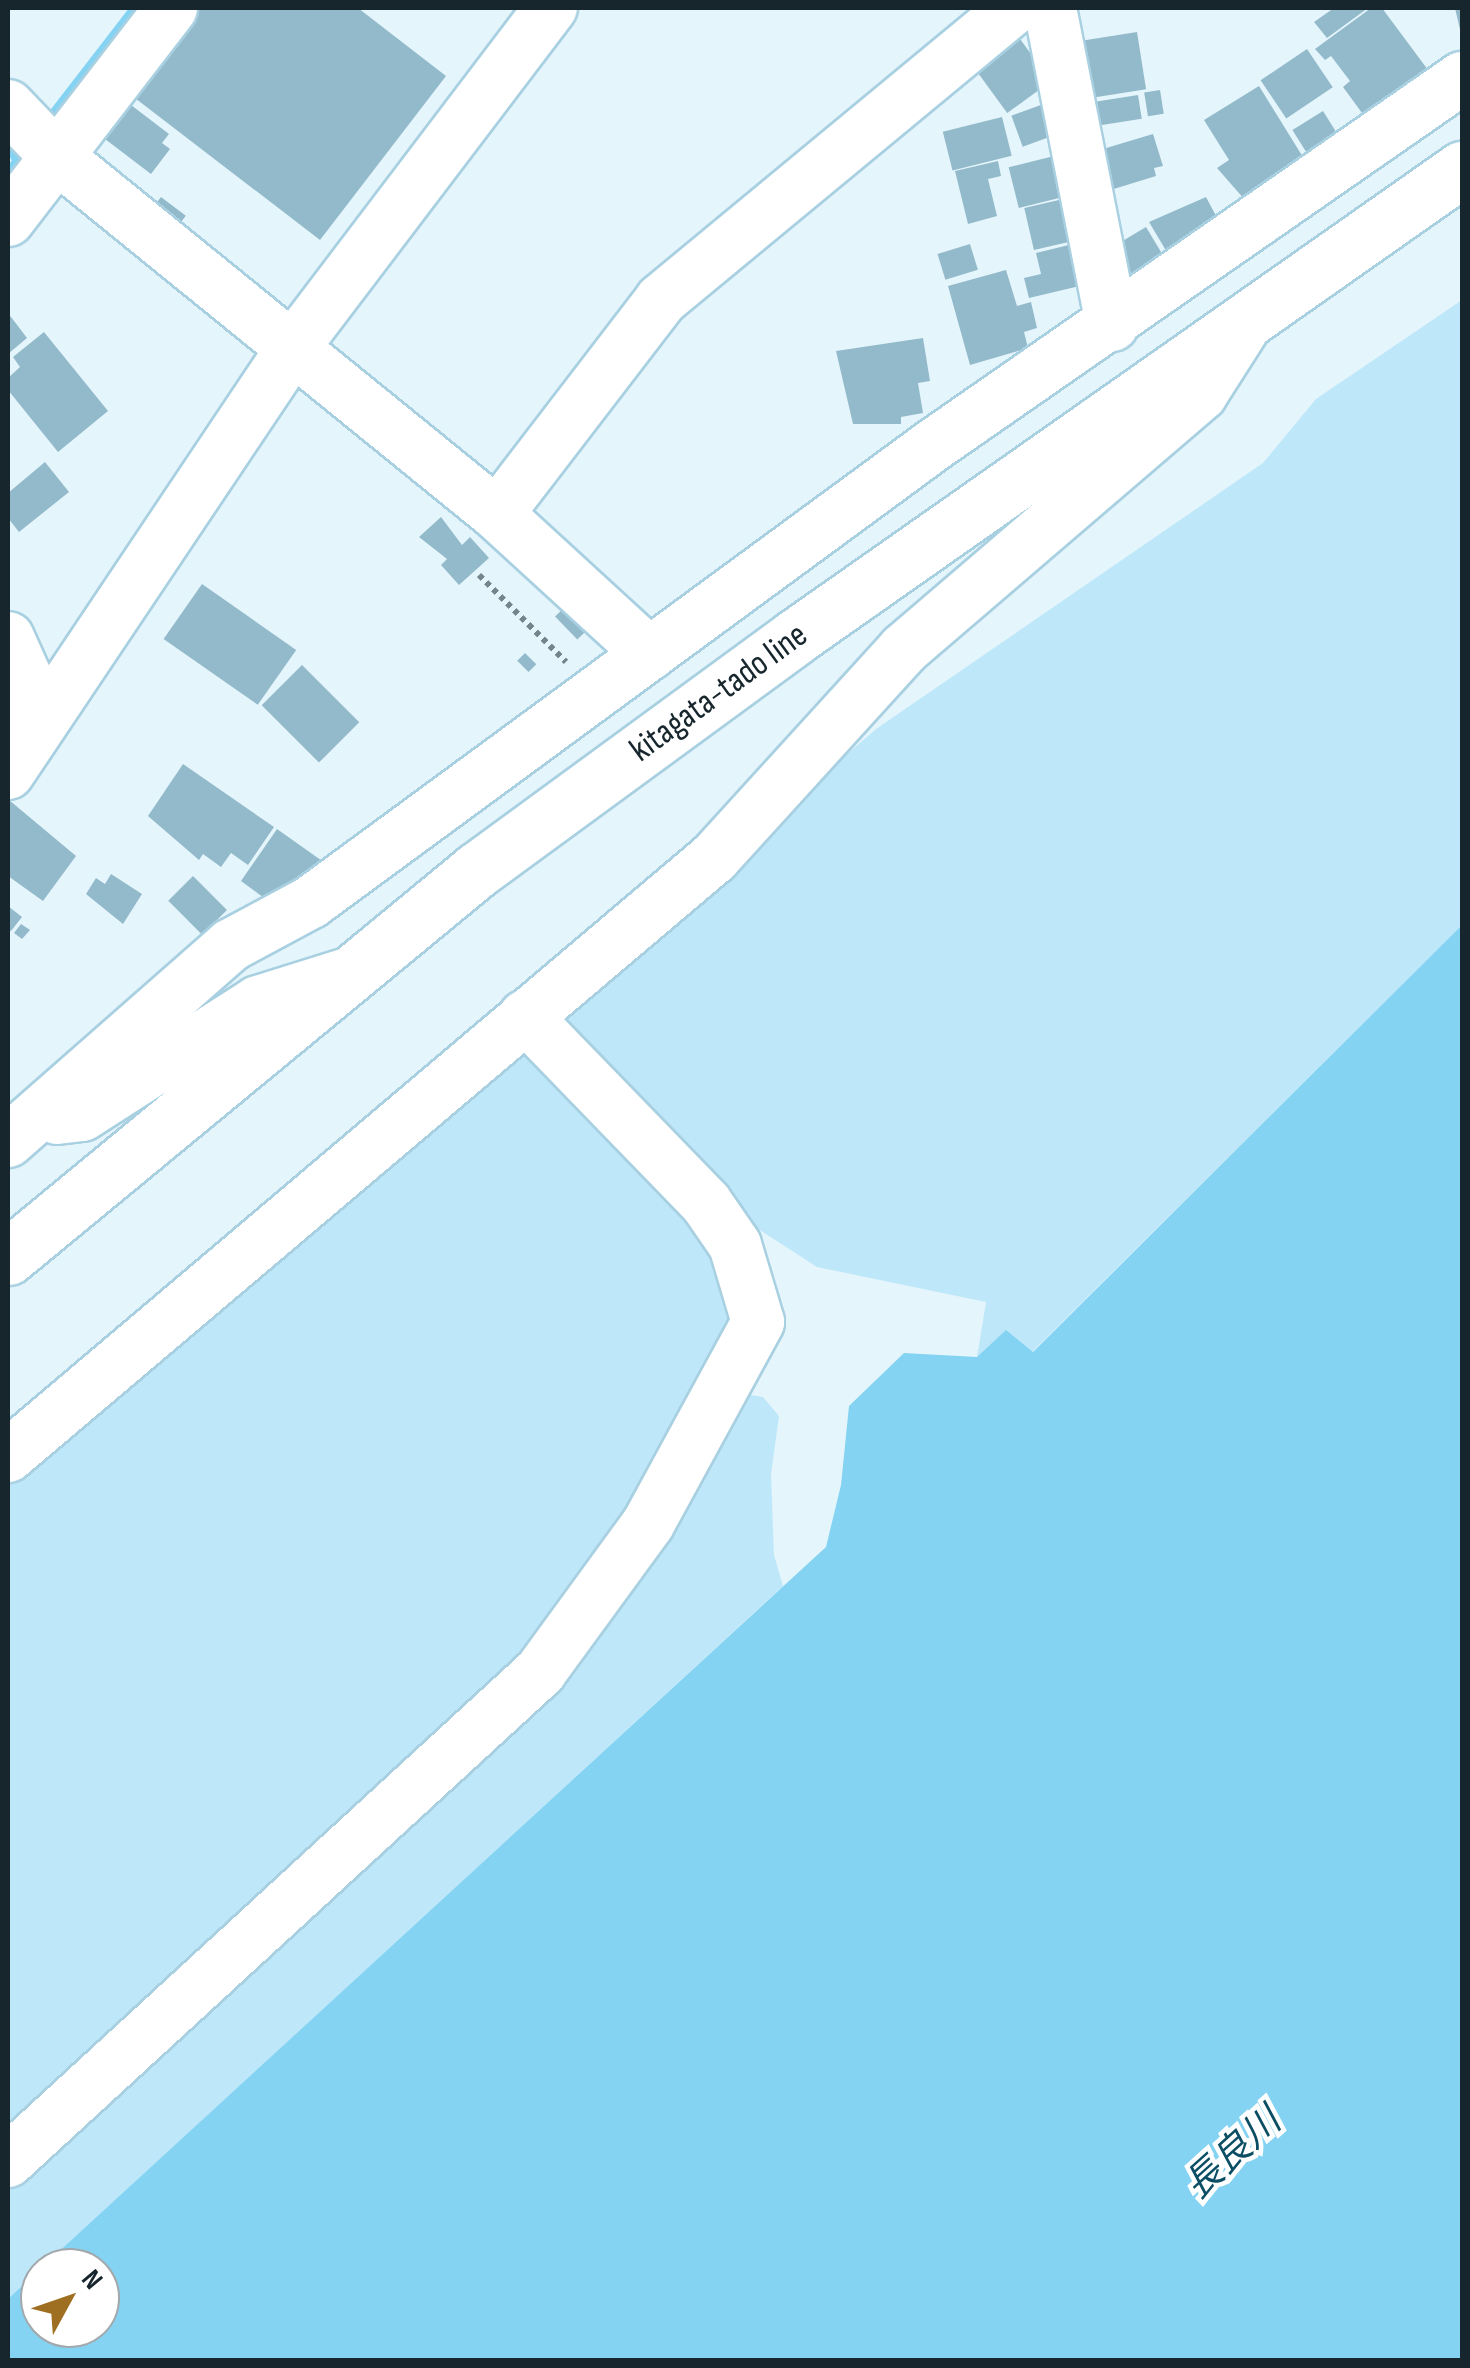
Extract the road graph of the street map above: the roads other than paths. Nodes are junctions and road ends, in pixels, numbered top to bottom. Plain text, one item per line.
1 (171, 8) edge
2 (551, 8) edge
3 (1014, 8) edge
4 (1050, 8) edge
5 (1462, 78) edge
6 (8, 106) edge
7 (56, 156) junction
8 (1462, 169) edge
9 (8, 220) edge
10 (1112, 325) junction
11 (1242, 330) junction
12 (294, 346) junction
13 (497, 514) junction
14 (8, 638) edge
15 (650, 654) junction
16 (8, 712) edge
17 (8, 773) edge
18 (353, 973) junction
19 (526, 1016) junction
20 (15, 1121) edge
21 (8, 1177) edge
22 (8, 1258) edge
23 (8, 1456) edge
24 (8, 2162) edge

1 - 7 street
2 - 12 street
3 - 13 street
4 - 10 street
5 - 10 street
6 - 7 street
7 - 9 street
7 - 12 street
8 - 11 main road, kitagata-tado line
10 - 15 street
11 - 18 main road, kitagata-tado line
11 - 19 street
12 - 13 street
12 - 17 street
13 - 15 street
14 - 16 street
15 - 20 street
18 - 20 street
18 - 22 main road, kitagata-tado line
19 - 23 street
19 - 24 street
20 - 21 street

